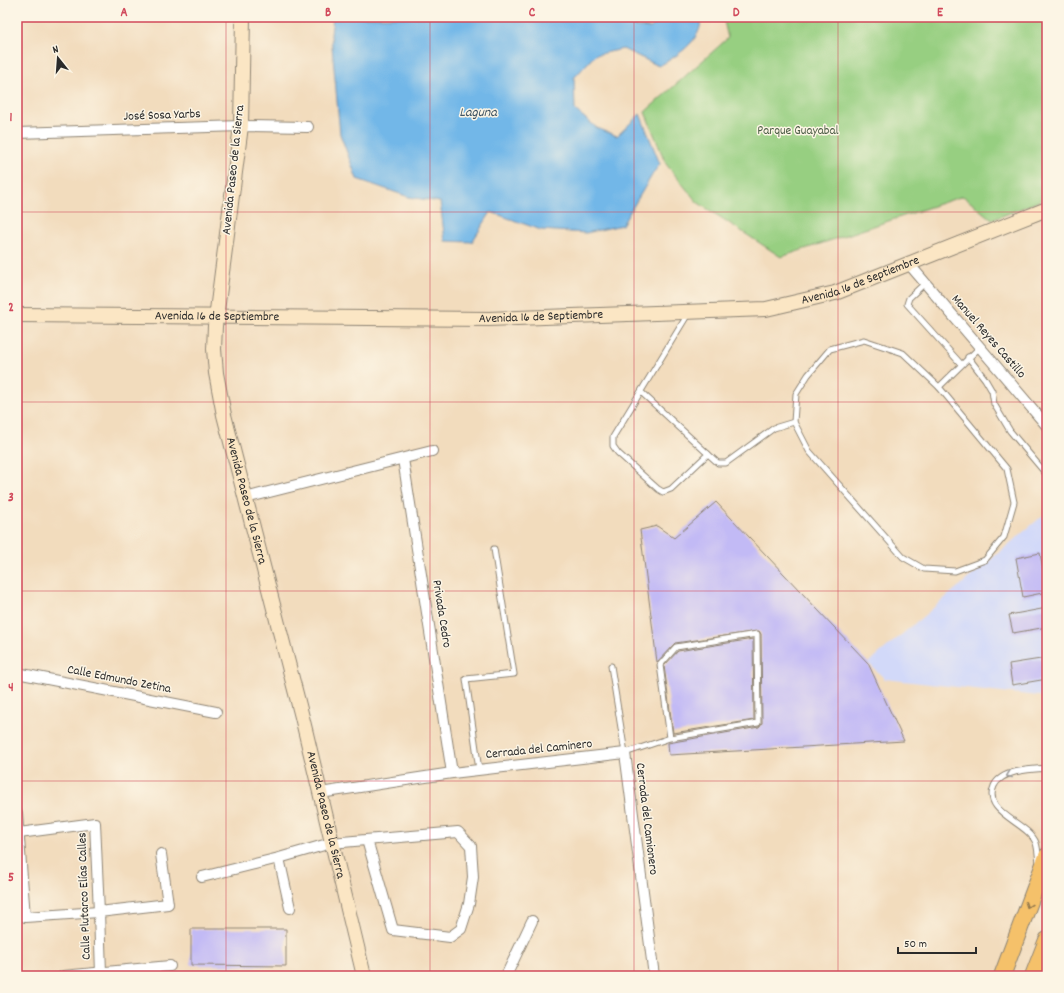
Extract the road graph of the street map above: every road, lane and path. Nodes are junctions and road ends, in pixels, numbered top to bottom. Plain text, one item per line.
1 (243, 17) edge
2 (241, 126) junction
3 (308, 127) dead end
4 (17, 133) edge
5 (1047, 209) edge
6 (909, 264) junction
7 (925, 283) junction
8 (690, 311) junction
9 (17, 315) edge
10 (216, 316) junction
11 (980, 347) junction
12 (968, 357) junction
13 (961, 364) junction
14 (939, 387) junction
15 (641, 392) junction
16 (794, 422) junction
17 (1047, 426) edge
18 (432, 451) dead end
19 (708, 454) junction
20 (403, 458) junction
21 (1047, 475) edge
22 (245, 498) junction
23 (494, 549) dead end
24 (612, 666) dead end
25 (17, 673) edge
26 (216, 712) dead end
27 (670, 738) junction
28 (625, 753) junction
29 (1047, 768) edge
30 (479, 770) junction
31 (452, 773) junction
32 (320, 793) junction
33 (17, 813) edge
34 (19, 833) junction
35 (367, 840) junction
36 (331, 843) junction
37 (161, 854) dead end
38 (1047, 856) edge
39 (279, 858) junction
40 (1041, 872) junction
41 (202, 877) dead end
42 (290, 908) dead end
43 (99, 912) junction
44 (532, 921) dead end
45 (1047, 940) edge
46 (170, 966) dead end
47 (100, 972) junction
48 (1038, 974) edge
49 (63, 976) edge
50 (364, 976) edge
51 (506, 976) edge
52 (654, 976) edge
53 (1002, 976) edge

1 - 2 main road, Avenida Paseo de la Sierra
2 - 3 street, José Sosa Yarbs
2 - 4 street, José Sosa Yarbs
2 - 10 main road, Avenida Paseo de la Sierra
5 - 6 main road, Avenida 16 de Septiembre
6 - 7 street, Manuel Reyes Castillo
6 - 8 main road, Avenida 16 de Septiembre
7 - 11 street, Manuel Reyes Castillo
7 - 13 lane
8 - 10 main road, Avenida 16 de Septiembre
8 - 15 lane
9 - 10 main road, Avenida 16 de Septiembre
10 - 22 main road, Avenida Paseo de la Sierra
11 - 12 lane
11 - 17 street, Manuel Reyes Castillo
12 - 13 lane
12 - 21 lane
13 - 14 lane
14 - 16 lane
14 - 16 lane
15 - 19 lane
15 - 19 lane
16 - 19 lane
18 - 20 street
20 - 22 street
20 - 31 street, Privada Cedro
22 - 32 main road, Avenida Paseo de la Sierra
23 - 30 lane
24 - 28 lane, Cerrada del Camionero
25 - 26 street, Calle Edmundo Zetina
27 - 27 lane, Cerrada del Caminero
27 - 28 lane, Cerrada del Caminero
28 - 30 street, Cerrada del Caminero
28 - 52 street, Cerrada del Camionero
29 -> 40 lane
30 - 31 street, Cerrada del Caminero
31 - 32 street, Cerrada del Caminero
32 - 36 main road, Avenida Paseo de la Sierra
33 - 34 street
34 - 43 street
34 - 43 street, Calle Plutarco Elías Calles
35 - 35 street
35 - 36 street
36 - 39 street
36 - 50 main road, Avenida Paseo de la Sierra
37 - 43 street
38 - 40 main road
39 - 41 street
39 - 42 street
40 -> 53 main road
43 - 47 street, Calle Plutarco Elías Calles
44 - 51 street
45 - 48 main road
46 - 47 street
47 - 49 street

